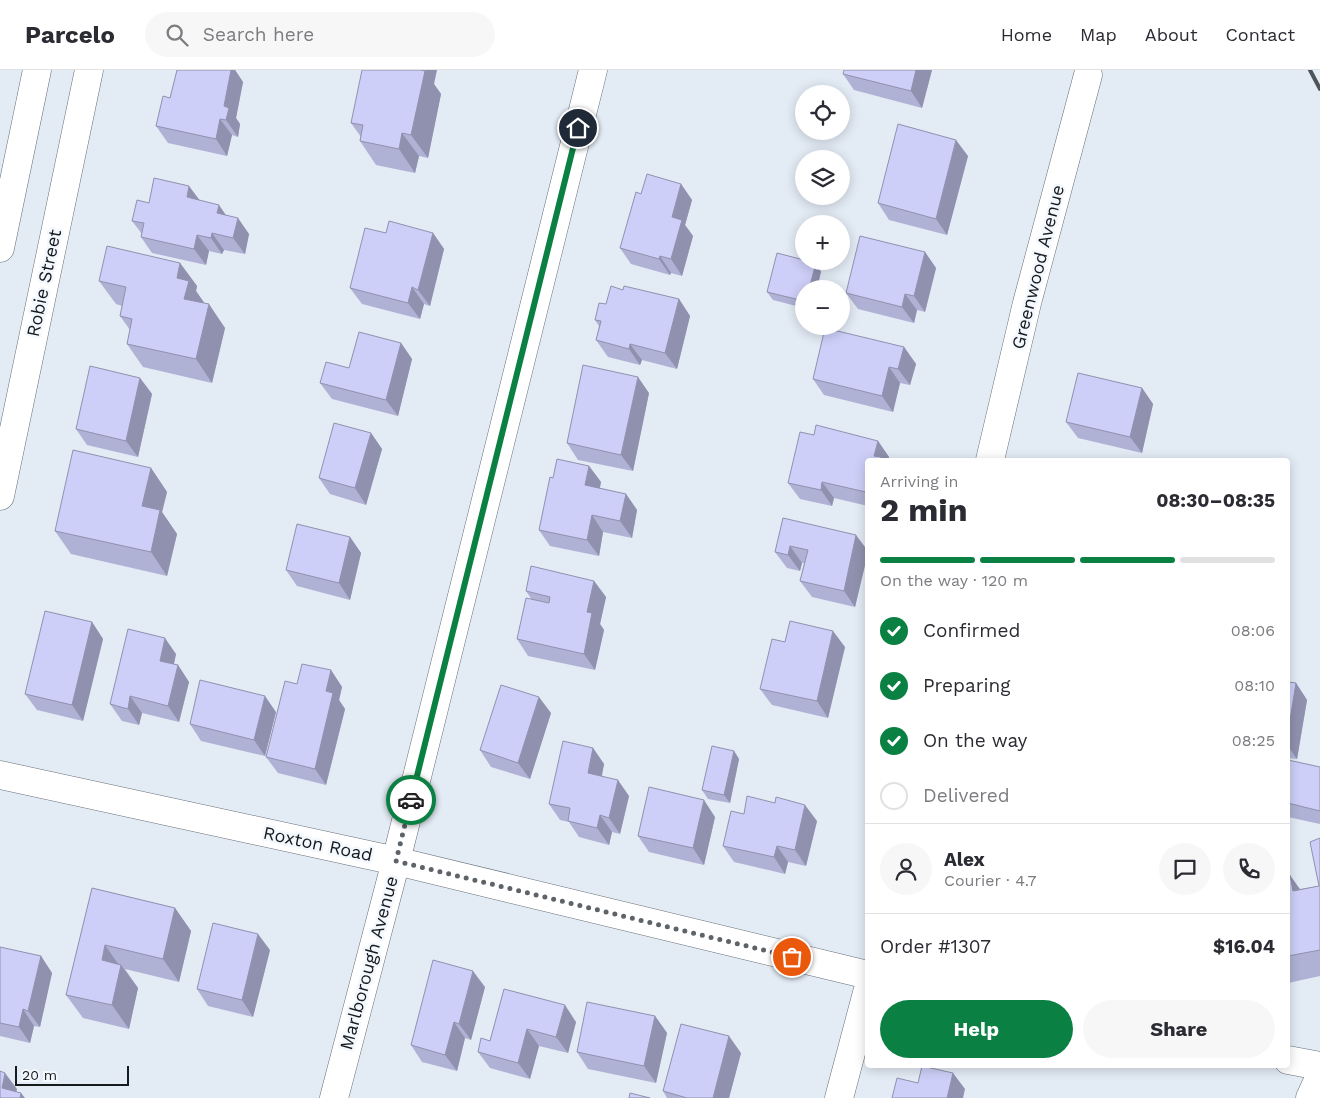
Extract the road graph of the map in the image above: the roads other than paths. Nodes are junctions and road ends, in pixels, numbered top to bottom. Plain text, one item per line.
1 (37, 70) edge
2 (89, 70) edge
3 (593, 70) edge
4 (1088, 75) dead end
5 (0, 248) edge
6 (990, 458) edge
7 (0, 496) edge
8 (0, 775) edge
9 (396, 861) junction
10 (865, 974) edge
11 (865, 1001) edge
12 (1290, 1060) edge
13 (1320, 1066) edge
14 (1320, 1076) edge
15 (334, 1098) edge
16 (840, 1098) edge
17 (1310, 1098) edge

1 - 5 street
2 - 7 street, Robie Street
3 - 9 street, Marlborough Avenue
4 - 6 street, Greenwood Avenue
8 - 9 street, Roxton Road
9 - 10 street, Roxton Road
9 - 15 street, Marlborough Avenue
11 - 16 street
12 - 13 street
14 - 17 street

